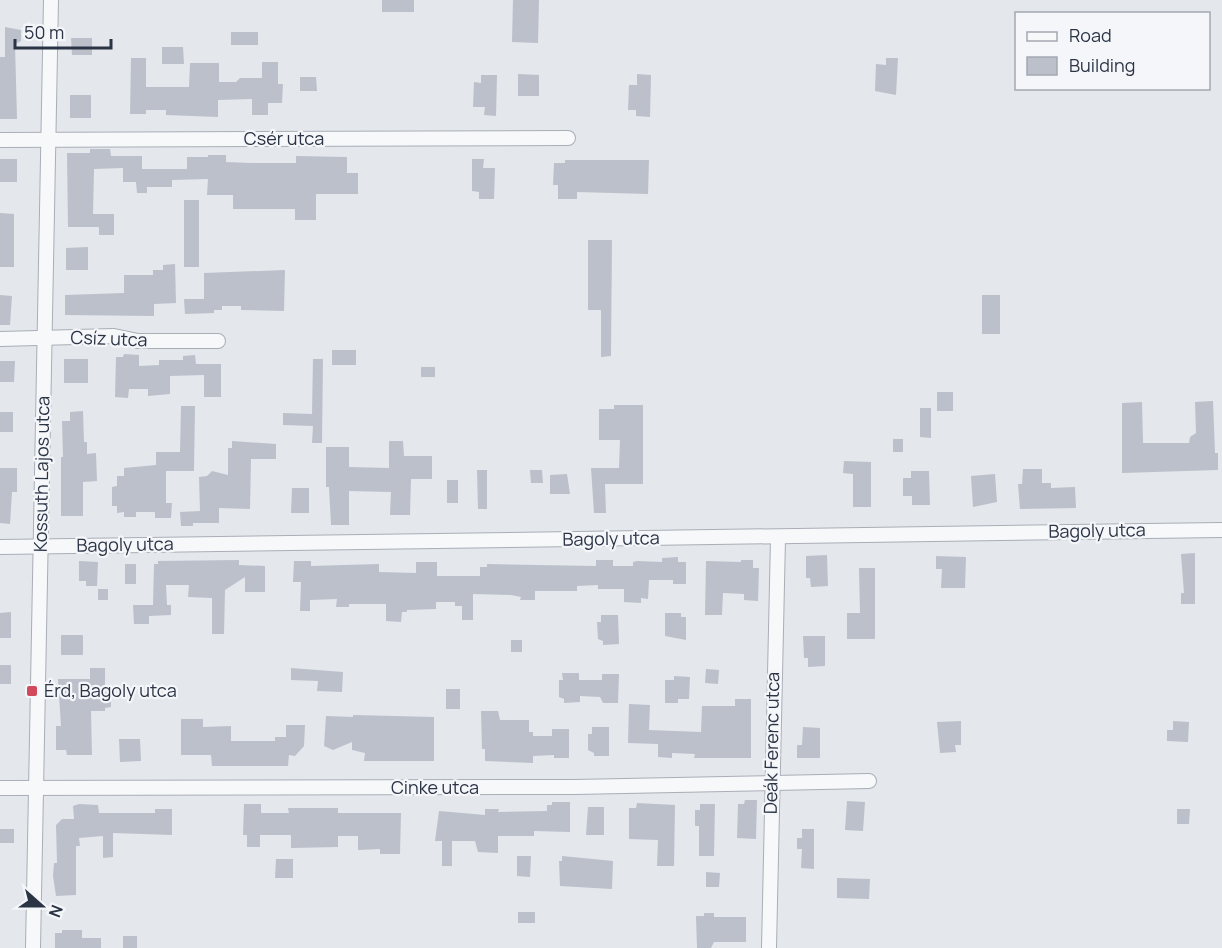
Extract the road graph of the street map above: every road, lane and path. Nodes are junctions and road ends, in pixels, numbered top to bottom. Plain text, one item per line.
1 (51, 0) edge
2 (568, 138) dead end
3 (50, 139) junction
4 (0, 140) edge
5 (45, 338) junction
6 (0, 339) edge
7 (218, 341) dead end
8 (1222, 530) edge
9 (778, 538) junction
10 (40, 546) junction
11 (0, 547) edge
12 (869, 781) dead end
13 (771, 783) junction
14 (36, 787) junction
15 (0, 788) edge
16 (33, 948) edge
17 (768, 948) edge

1 - 3 street, Kossuth Lajos utca
2 - 3 street, Csér utca
3 - 4 street, Csér utca
3 - 5 street, Kossuth Lajos utca
5 - 6 street, Csíz utca
5 - 7 street, Csíz utca
5 - 10 street, Kossuth Lajos utca
8 - 9 street, Bagoly utca
9 - 10 street, Bagoly utca
9 - 13 street, Deák Ferenc utca
10 - 11 street, Bagoly utca
10 - 14 street, Kossuth Lajos utca
12 - 13 street, Cinke utca
13 - 14 street, Cinke utca
13 - 17 street, Deák Ferenc utca
14 - 15 street, Cinke utca
14 - 16 street, Kossuth Lajos utca

